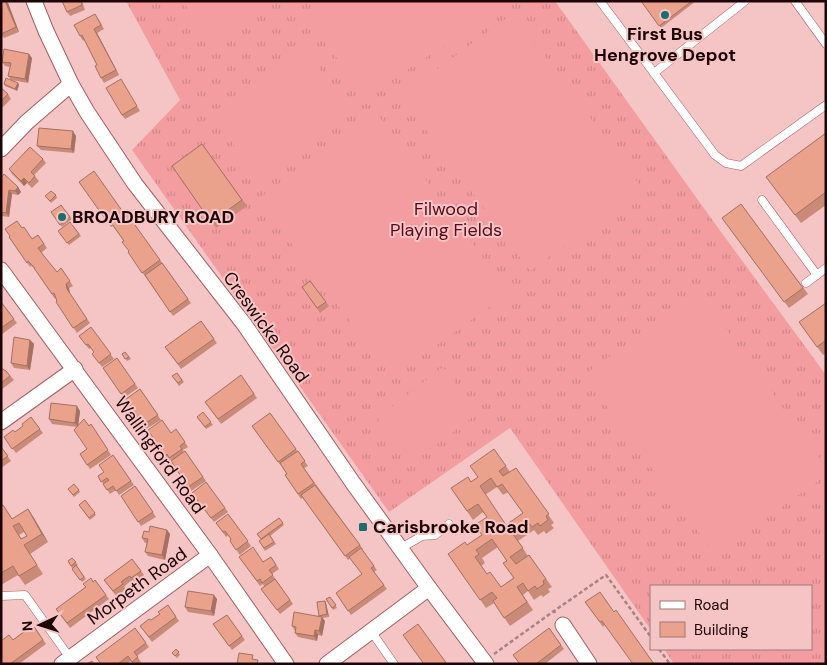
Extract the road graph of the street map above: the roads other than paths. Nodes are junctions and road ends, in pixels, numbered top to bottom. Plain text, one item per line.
1 (34, 1) edge
2 (600, 1) edge
3 (745, 1) edge
4 (795, 1) edge
5 (826, 44) edge
6 (654, 73) junction
7 (71, 84) junction
8 (826, 105) edge
9 (1, 150) edge
10 (762, 200) dead end
11 (826, 268) edge
12 (1, 270) edge
13 (817, 275) junction
14 (806, 283) dead end
15 (75, 369) junction
16 (1, 422) edge
17 (450, 524) dead end
18 (401, 548) junction
19 (210, 556) junction
20 (429, 588) junction
21 (1, 596) edge
22 (562, 625) road end
23 (371, 631) junction
24 (482, 659) edge
25 (66, 661) edge
26 (286, 664) edge
27 (326, 664) edge
28 (394, 664) edge
29 (589, 664) edge

1 - 7 street, Creswicke Road
2 - 6 lane
3 - 6 lane
4 - 5 lane
6 - 8 lane
7 - 9 street
7 - 18 street, Creswicke Road
10 - 13 lane
11 - 13 lane
12 - 15 street, Wallingford Road
13 - 14 lane
15 - 16 street
15 - 19 street, Wallingford Road
17 - 18 lane
18 - 20 street, Creswicke Road
19 - 25 street, Morpeth Road
19 - 26 street, Wallingford Road
20 - 23 street
20 - 24 street, Creswicke Road
21 - 25 lane
22 - 29 street
23 - 27 street
23 - 28 lane

